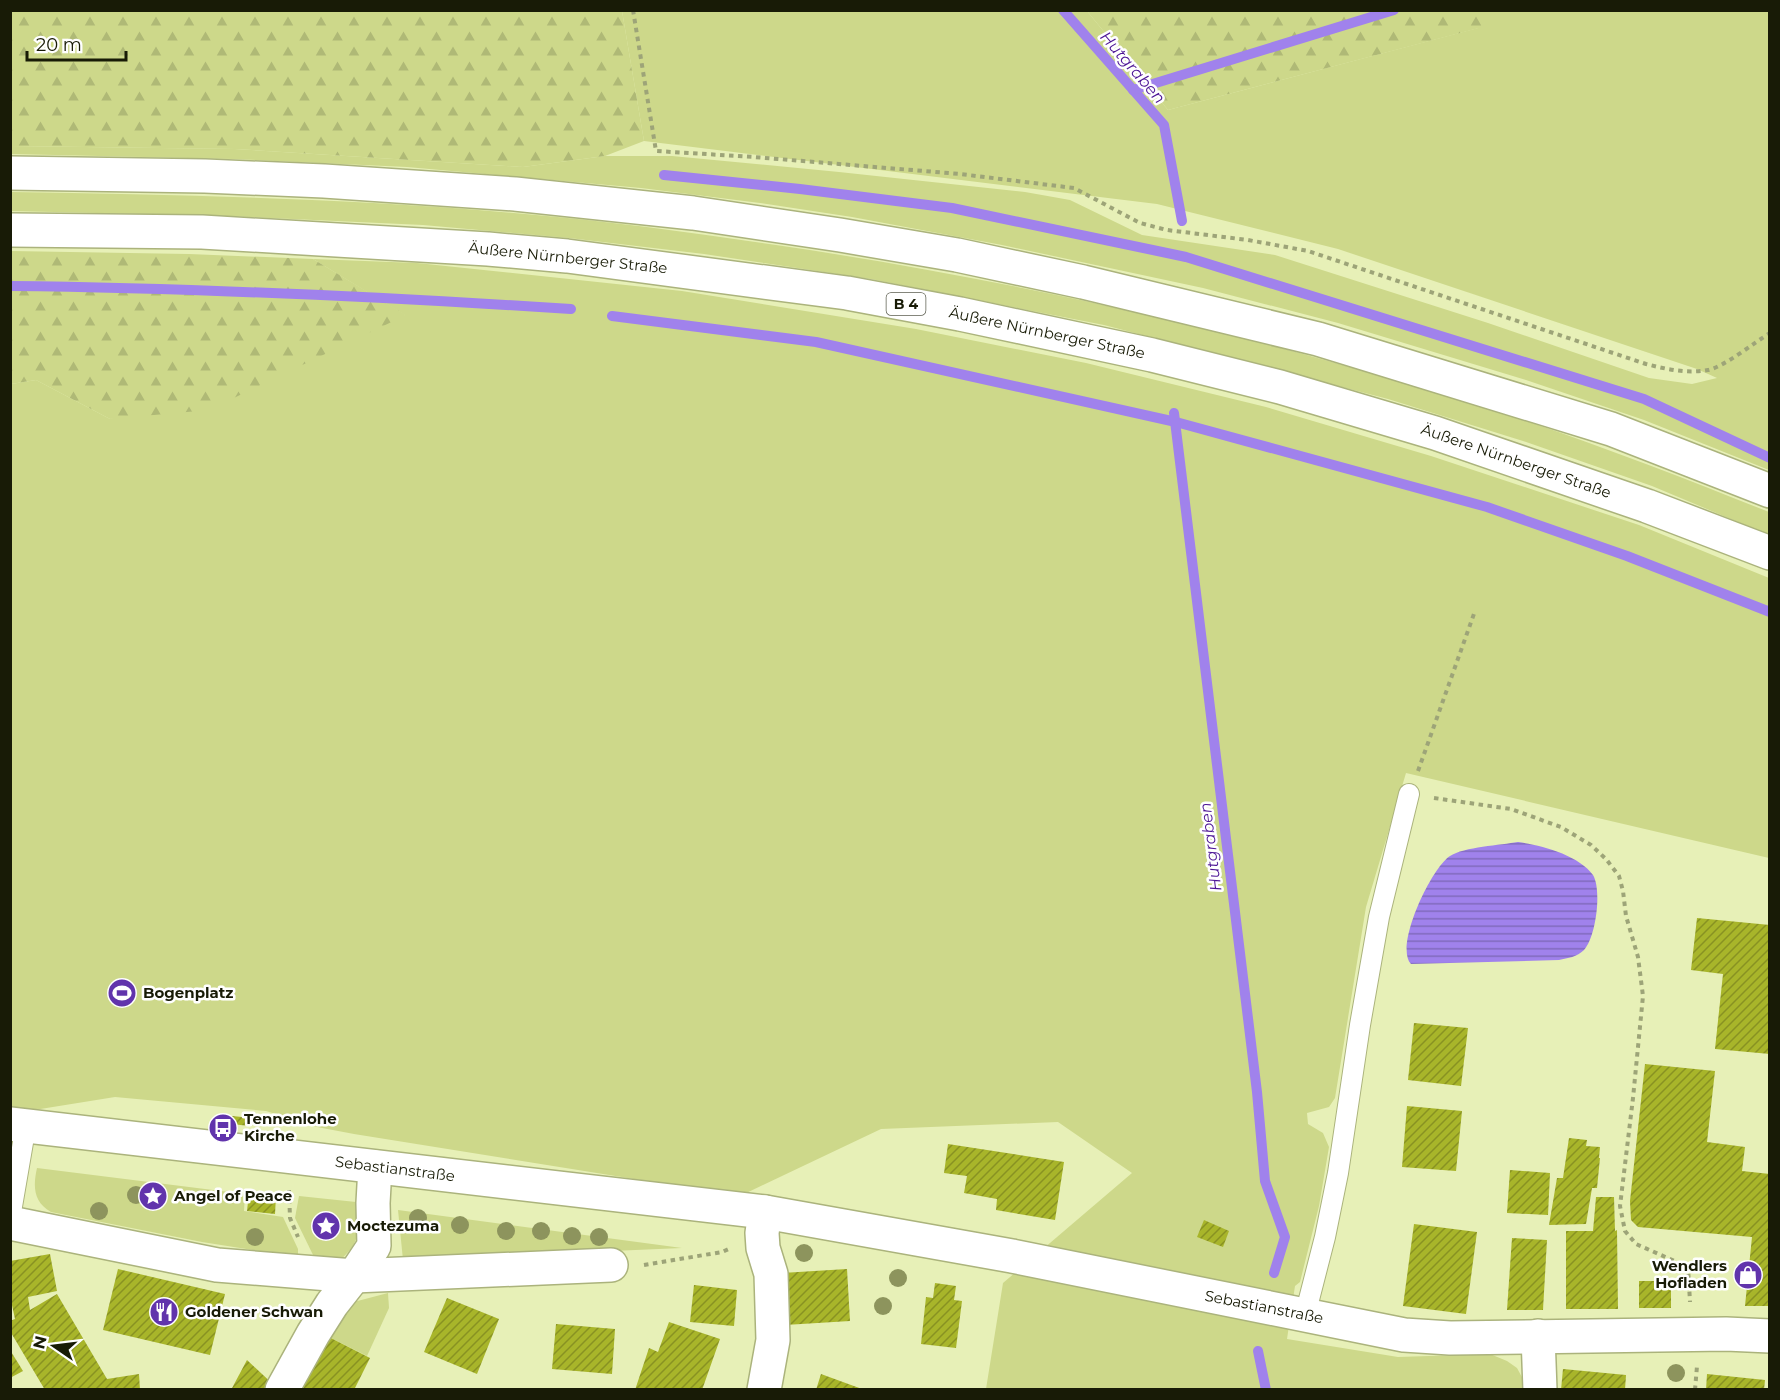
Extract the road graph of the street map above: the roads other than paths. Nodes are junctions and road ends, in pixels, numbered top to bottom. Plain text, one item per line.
1 (10, 173) edge
2 (10, 230) edge
3 (1770, 491) edge
4 (1770, 553) edge
5 (1409, 794) road end
6 (18, 1124) edge
7 (375, 1167) junction
8 (765, 1212) junction
9 (10, 1218) edge
10 (10, 1223) edge
11 (611, 1265) road end
12 (354, 1276) junction
13 (1305, 1315) junction
14 (1538, 1336) junction
15 (1770, 1336) edge
16 (282, 1389) edge
17 (764, 1389) edge
18 (1540, 1389) edge

1 - 3 main road
2 - 4 main road, Äußere Nürnberger Straße / B 4
5 - 13 lane
6 - 7 main road, Sebastianstraße
6 - 9 lane, Sebastianstraße
7 - 8 main road, Sebastianstraße
7 - 12 main road
8 - 13 main road, Sebastianstraße
8 - 17 main road
10 - 12 main road
11 - 12 main road
12 - 16 main road
13 - 14 main road, Sebastianstraße
14 - 15 main road, Sebastianstraße
14 - 18 main road

